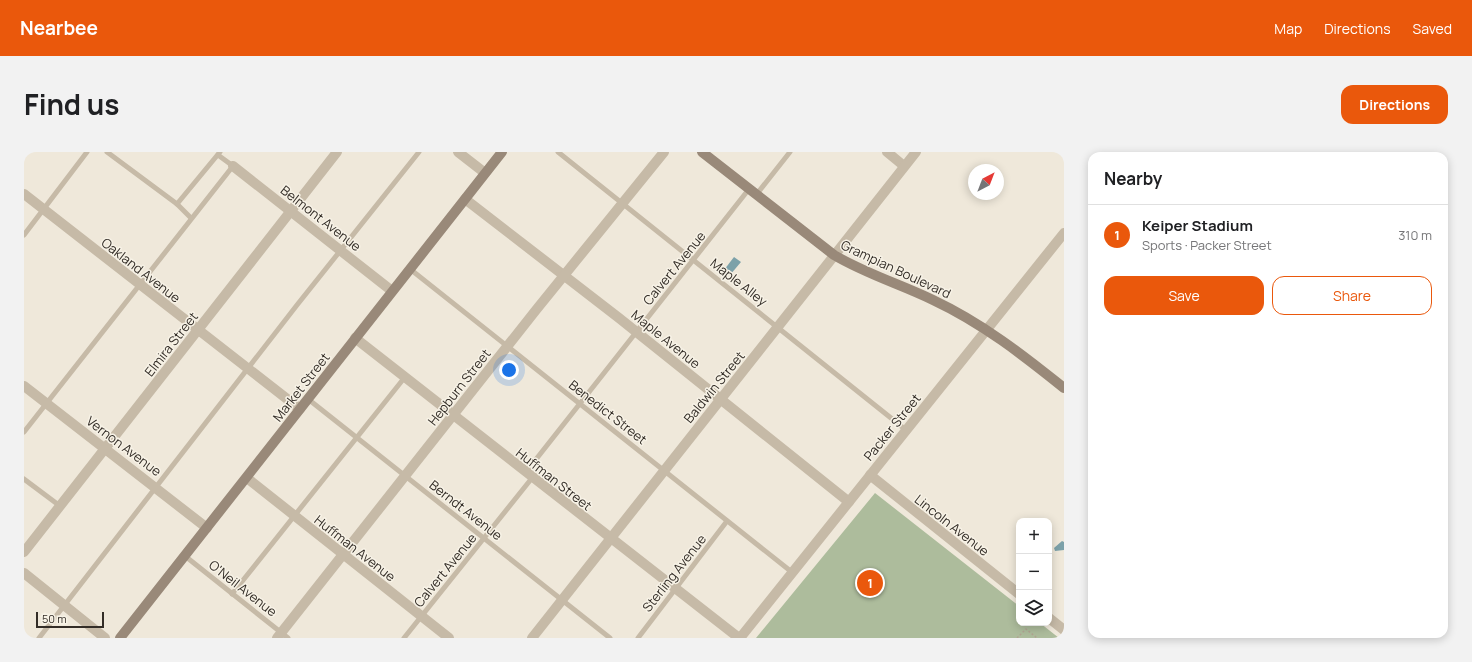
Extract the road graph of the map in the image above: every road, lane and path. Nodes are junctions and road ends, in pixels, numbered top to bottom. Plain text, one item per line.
1 (87, 152) edge
2 (107, 152) edge
3 (337, 152) edge
4 (419, 152) edge
5 (458, 152) edge
6 (502, 152) edge
7 (558, 152) edge
8 (664, 152) edge
9 (702, 152) edge
10 (790, 152) edge
11 (888, 152) edge
12 (916, 152) edge
13 (219, 153) edge
14 (233, 166) junction
15 (904, 166) junction
16 (485, 173) junction
17 (753, 192) junction
18 (24, 194) edge
19 (465, 198) junction
20 (177, 204) junction
21 (622, 204) junction
22 (44, 210) junction
23 (292, 212) junction
24 (191, 218) junction
25 (1064, 233) edge
26 (24, 235) edge
27 (342, 251) junction
28 (834, 255) junction
29 (693, 261) junction
30 (410, 269) junction
31 (564, 277) junction
32 (139, 285) junction
33 (392, 292) junction
34 (778, 327) junction
35 (986, 329) junction
36 (199, 330) junction
37 (636, 332) junction
38 (355, 338) junction
39 (508, 346) junction
40 (248, 369) junction
41 (405, 377) junction
42 (24, 386) edge
43 (1064, 388) edge
44 (308, 399) junction
45 (720, 400) junction
46 (46, 403) junction
47 (579, 404) junction
48 (300, 409) junction
49 (453, 416) junction
50 (906, 430) junction
51 (24, 432) edge
52 (356, 438) junction
53 (105, 449) junction
54 (664, 471) junction
55 (529, 475) junction
56 (870, 475) junction
57 (405, 477) junction
58 (246, 478) junction
59 (24, 479) edge
60 (156, 488) junction
61 (849, 502) junction
62 (60, 506) junction
63 (294, 516) junction
64 (727, 522) junction
65 (207, 528) junction
66 (610, 538) junction
67 (484, 539) junction
68 (24, 552) edge
69 (343, 555) junction
70 (185, 556) junction
71 (24, 573) edge
72 (793, 574) junction
73 (676, 590) junction
74 (1016, 592) edge
75 (232, 594) junction
76 (562, 600) junction
77 (64, 606) junction
78 (421, 617) junction
79 (1052, 620) edge
80 (1064, 630) edge
81 (282, 636) edge
82 (123, 637) edge
83 (39, 638) edge
84 (105, 638) edge
85 (404, 638) edge
86 (449, 638) edge
87 (532, 638) edge
88 (610, 638) edge
89 (638, 638) edge
90 (739, 638) edge
91 (1017, 638) edge
92 (1038, 638) edge

1 - 22 lane
2 - 20 lane
3 - 23 street, Elmira Street
4 - 27 lane
5 - 16 street
6 - 16 main road, Market Street
7 - 21 lane, Maple Alley
8 - 21 street, Hepburn Street
9 - 17 main road, Grampian Boulevard
10 - 17 lane, Calvert Avenue
11 - 15 street
12 - 15 street, Baldwin Street
13 - 14 lane
13 - 20 lane
14 - 23 street, Belmont Avenue
14 - 24 lane
15 - 28 street, Baldwin Street
16 - 19 main road, Market Street
17 - 28 main road, Grampian Boulevard
17 - 29 lane, Calvert Avenue
18 - 22 street, Oakland Avenue
19 - 30 main road, Market Street
19 - 31 street, Maple Avenue
20 - 24 lane
21 - 29 lane, Maple Alley
21 - 31 street, Hepburn Street
22 - 26 lane
22 - 32 street, Oakland Avenue
23 - 27 street, Belmont Avenue
23 - 36 street, Elmira Street
24 - 32 lane
25 - 35 street, Packer Street
27 - 33 street, Belmont Avenue
27 - 40 lane
28 - 34 street, Baldwin Street
28 - 35 main road, Grampian Boulevard
29 - 34 lane, Maple Alley
29 - 37 lane, Calvert Avenue
30 - 33 main road, Market Street
30 - 39 lane, Benedict Street
31 - 37 street, Maple Avenue
31 - 39 street, Hepburn Street
32 - 36 street, Oakland Avenue
32 - 46 lane
33 - 38 main road, Market Street
34 - 45 street, Baldwin Street
34 - 50 lane, Maple Alley
35 - 43 main road, Grampian Boulevard
35 - 50 street, Packer Street
36 - 40 street, Oakland Avenue
36 - 53 street, Elmira Street
37 - 45 street, Maple Avenue
37 - 47 lane, Calvert Avenue
38 - 41 street, Huffman Street
38 - 44 main road, Market Street
39 - 47 lane, Benedict Street
39 - 49 street, Hepburn Street
40 - 48 street, Oakland Avenue
40 - 60 lane
41 - 49 street, Huffman Street
41 - 52 lane
42 - 46 street, Vernon Avenue
44 - 48 main road, Market Street
44 - 52 lane, Berndt Avenue
45 - 54 street, Baldwin Street
45 - 61 street, Maple Avenue
46 - 51 lane
46 - 53 street, Vernon Avenue
47 - 54 lane, Benedict Street
47 - 55 lane, Calvert Avenue
48 - 58 main road, Market Street
49 - 55 street, Huffman Street
49 - 57 street, Hepburn Street
50 - 56 street, Packer Street
52 - 57 lane, Berndt Avenue
52 - 63 lane
53 - 60 street, Vernon Avenue
53 - 62 street, Elmira Street
54 - 64 lane, Benedict Street
54 - 66 street, Baldwin Street
55 - 66 street, Huffman Street
55 - 67 lane, Calvert Avenue
56 - 61 street, Packer Street
56 - 74 street, Lincoln Avenue
57 - 67 lane, Berndt Avenue
57 - 69 street, Hepburn Street
58 - 63 street, Huffman Avenue
58 - 65 main road, Market Street
59 - 62 lane
60 - 65 street, Vernon Avenue
60 - 77 lane
61 - 72 street, Packer Street
62 - 68 street, Elmira Street
63 - 69 street, Huffman Avenue
63 - 75 lane
64 - 72 lane, Benedict Street
64 - 73 lane, Sterling Avenue
65 - 70 main road, Market Street
66 - 73 street, Huffman Street
66 - 76 street, Baldwin Street
67 - 76 lane, Berndt Avenue
67 - 78 lane, Calvert Avenue
69 - 78 street, Huffman Avenue
69 - 81 street, Hepburn Street
70 - 75 lane, O'Neil Avenue
70 - 82 main road, Market Street
71 - 77 street
72 - 90 street, Packer Street
73 - 89 lane, Sterling Avenue
73 - 90 street, Huffman Street
75 - 81 lane, O'Neil Avenue
76 - 87 street, Baldwin Street
76 - 88 lane, Berndt Avenue
77 - 83 lane
77 - 84 street
78 - 85 lane, Calvert Avenue
78 - 86 street, Huffman Avenue
79 - 80 street
91 - 92 path

